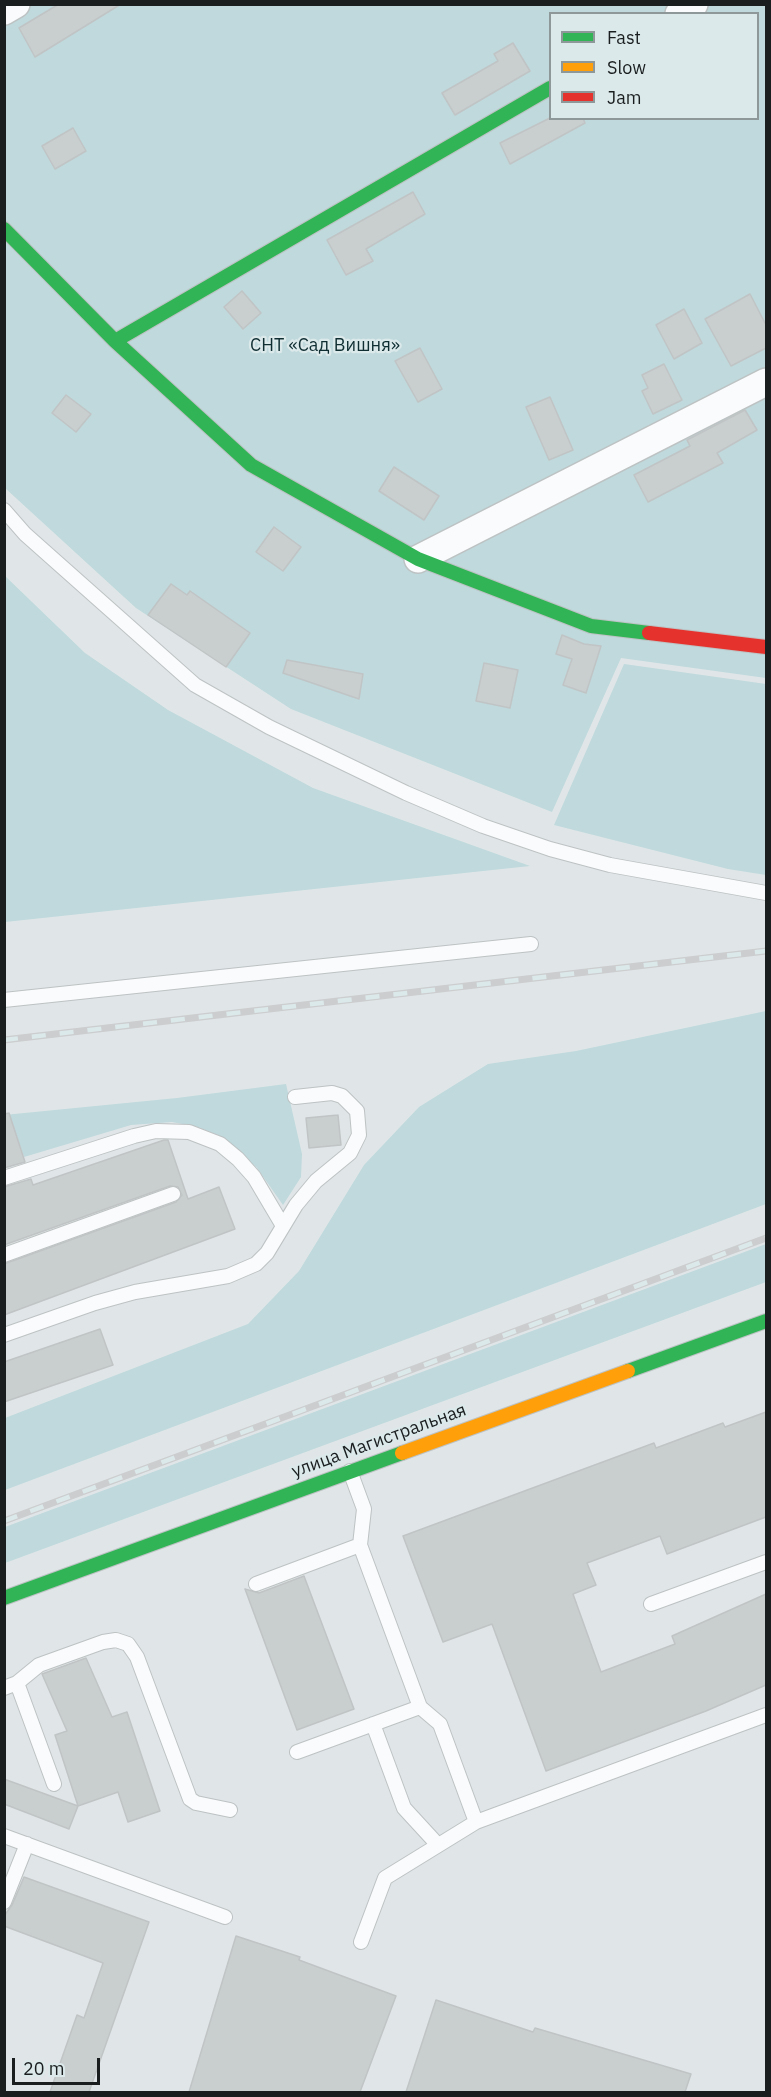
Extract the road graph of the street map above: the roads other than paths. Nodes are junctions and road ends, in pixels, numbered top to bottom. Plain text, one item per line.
1 (16, 4) edge
2 (694, 4) edge
3 (4, 11) edge
4 (681, 12) edge
5 (549, 89) edge
6 (4, 229) edge
7 (115, 341) junction
8 (766, 382) edge
9 (4, 510) edge
10 (418, 559) junction
11 (766, 647) edge
12 (766, 892) edge
13 (531, 944) dead end
14 (4, 1000) edge
15 (295, 1097) dead end
16 (4, 1178) edge
17 (173, 1194) dead end
18 (283, 1226) junction
19 (4, 1255) edge
20 (766, 1321) edge
21 (4, 1335) edge
22 (350, 1471) junction
23 (360, 1545) junction
24 (766, 1562) edge
25 (256, 1584) dead end
26 (4, 1598) edge
27 (651, 1604) dead end
28 (11, 1686) edge
29 (420, 1707) junction
30 (766, 1715) edge
31 (373, 1724) junction
32 (297, 1752) dead end
33 (54, 1784) dead end
34 (230, 1810) dead end
35 (476, 1822) junction
36 (4, 1836) edge
37 (27, 1844) junction
38 (438, 1845) junction
39 (4, 1902) edge
40 (225, 1917) dead end
41 (361, 1942) dead end

1 - 3 street
2 - 4 street
5 - 7 street
6 - 7 street
7 - 10 street
8 - 10 street
9 - 12 lane
10 - 11 street
13 - 14 lane
15 - 18 lane
16 - 18 lane
17 - 19 lane
18 - 21 lane
20 - 22 street, улица Магистральная
22 - 23 lane
22 - 26 street, улица Магистральная
23 - 25 lane
23 - 29 lane
24 - 27 lane
28 - 33 lane
28 - 34 lane
29 - 31 lane
29 - 35 lane
30 - 35 lane
31 - 32 lane
31 - 38 lane
35 - 38 lane
36 - 37 lane
37 - 39 lane
37 - 40 lane
38 - 41 lane

